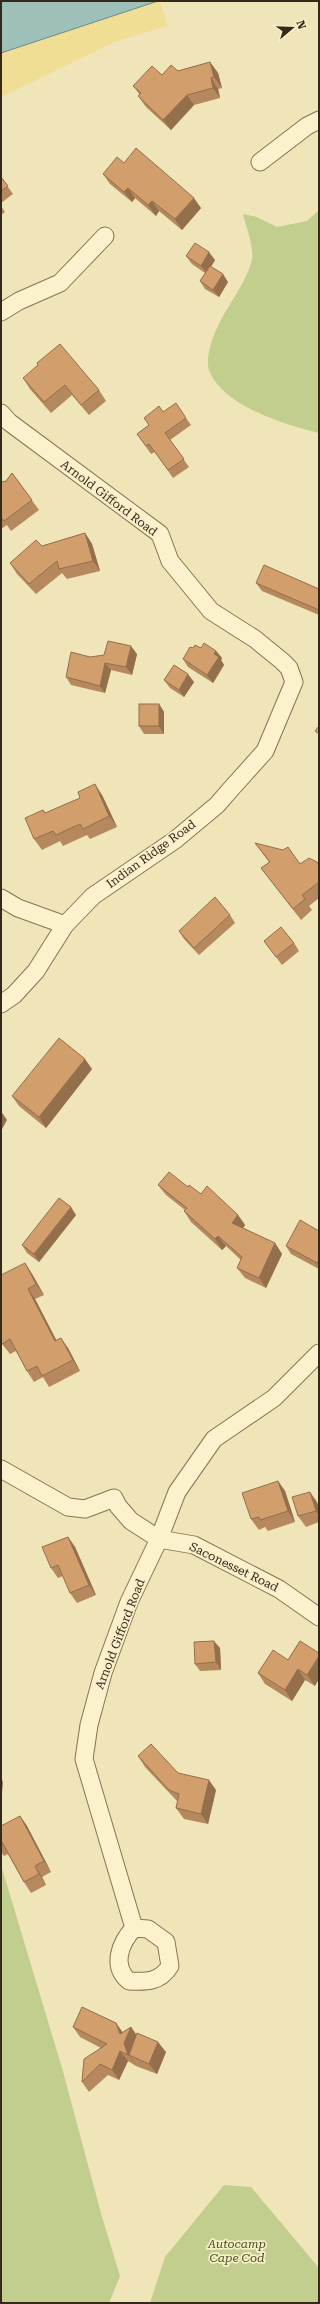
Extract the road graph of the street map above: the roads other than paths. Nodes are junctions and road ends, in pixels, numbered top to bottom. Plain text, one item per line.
1 (319, 120) edge
2 (260, 162) dead end
3 (105, 236) dead end
4 (1, 312) edge
5 (2, 415) edge
6 (291, 673) joint
7 (1, 898) edge
8 (65, 925) junction
9 (1, 1004) edge
10 (319, 1353) edge
11 (1, 1469) edge
12 (159, 1538) junction
13 (319, 1616) edge
14 (134, 1928) dead end

1 - 2 street
3 - 4 street
5 - 6 street, Arnold Gifford Road
6 - 8 street, Indian Ridge Road
7 - 8 street
8 - 9 street, Indian Ridge Road
10 - 12 street, Arnold Gifford Road
11 - 12 street, Saconesset Road
12 - 13 street, Saconesset Road
12 - 14 street, Arnold Gifford Road

